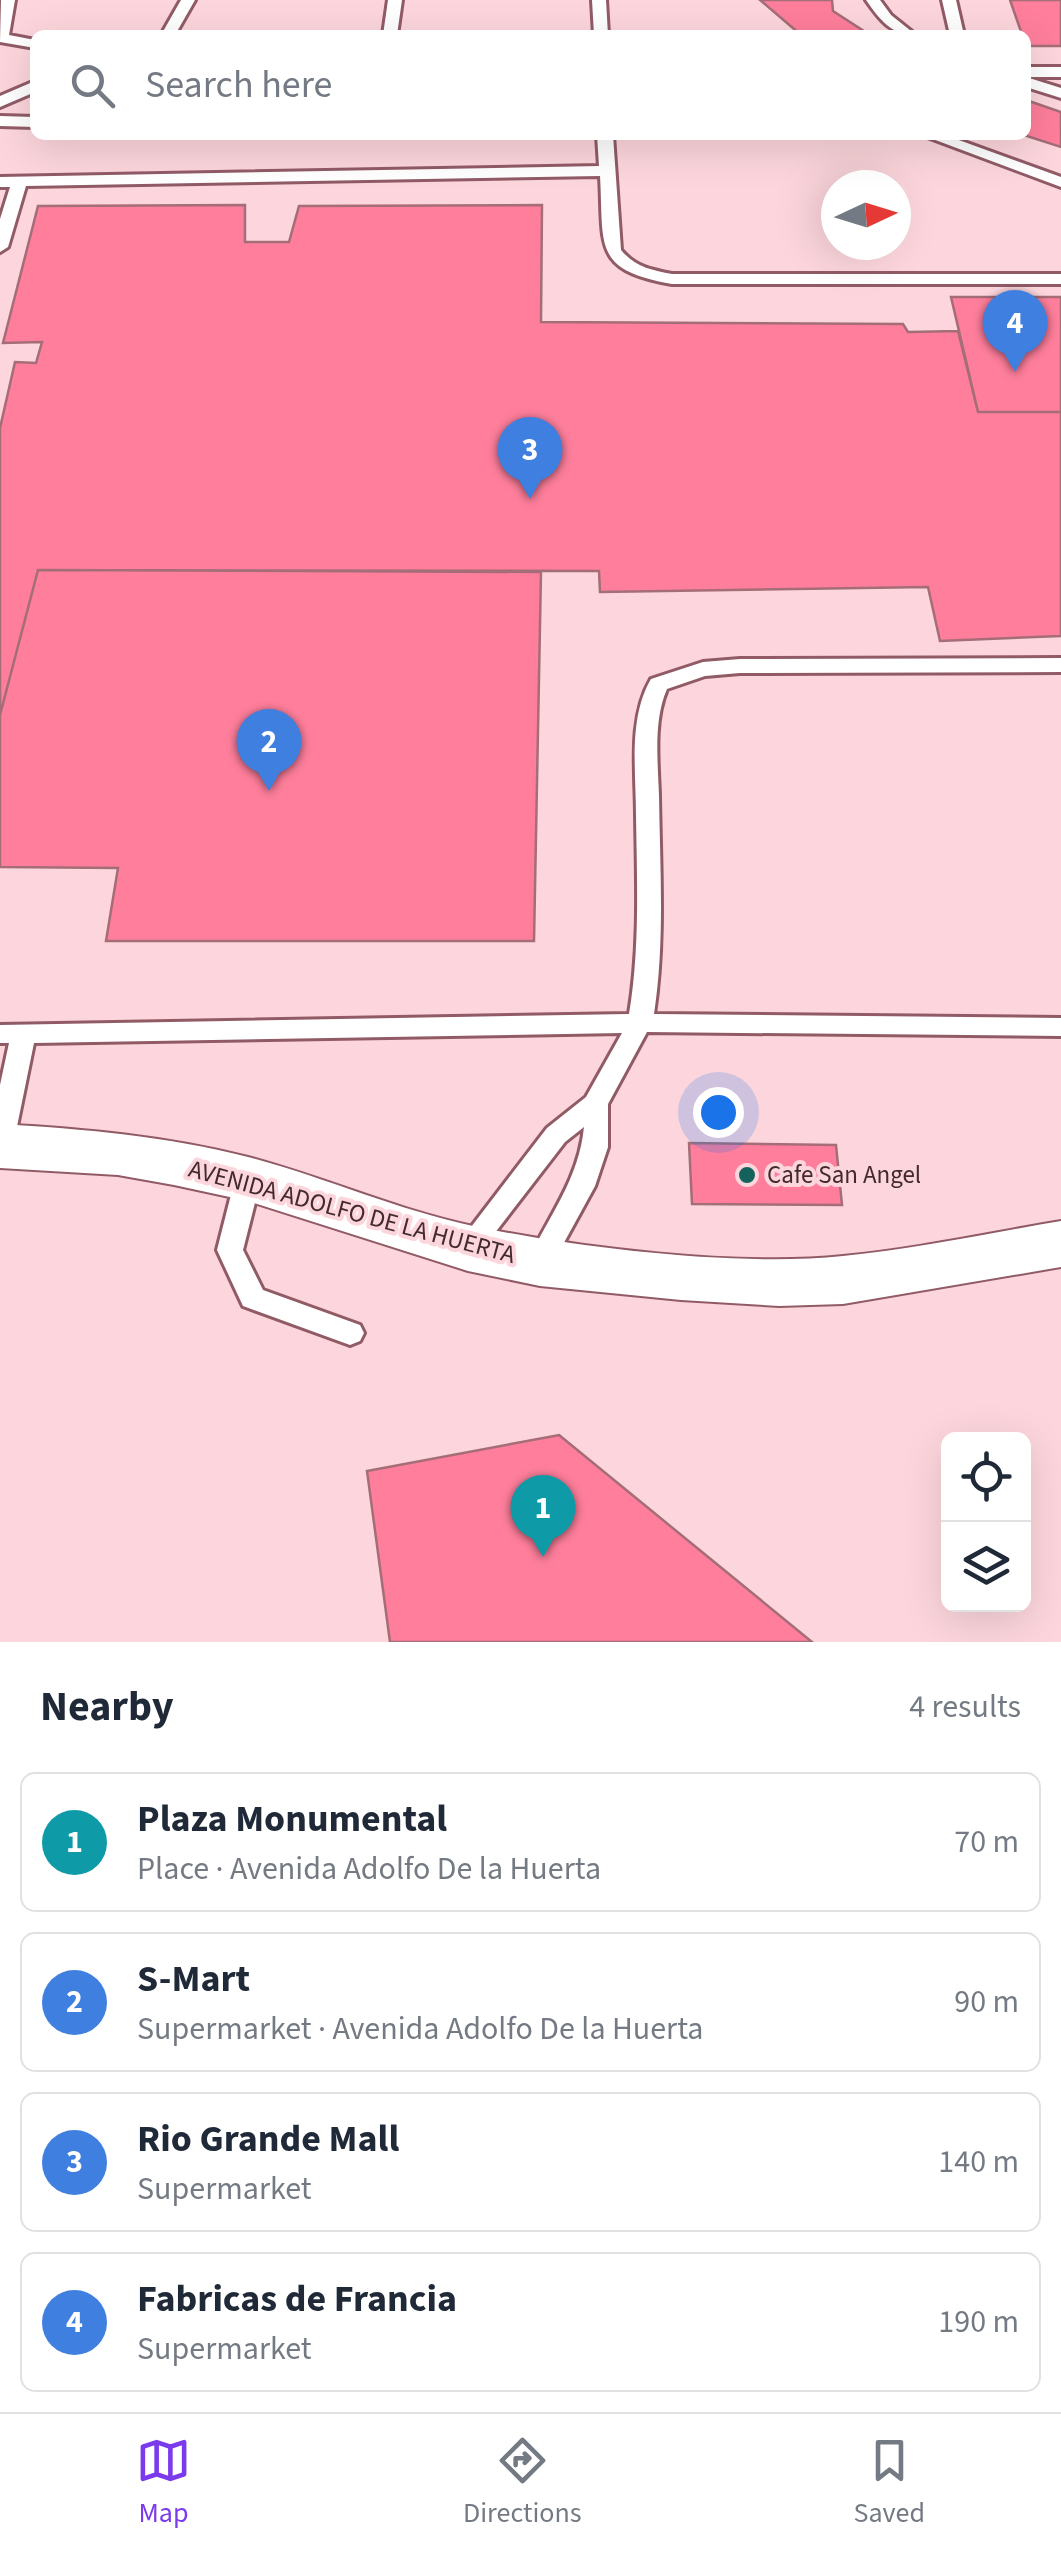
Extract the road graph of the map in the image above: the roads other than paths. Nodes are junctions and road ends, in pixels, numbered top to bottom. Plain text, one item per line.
1 (8, 0) edge
2 (188, 0) edge
3 (394, 0) edge
4 (599, 0) edge
5 (873, 0) edge
6 (949, 0) edge
7 (171, 30) edge
8 (391, 30) edge
9 (601, 30) edge
10 (902, 30) edge
11 (955, 30) edge
12 (30, 43) edge
13 (1031, 72) edge
14 (1061, 72) edge
15 (0, 79) edge
16 (30, 82) edge
17 (1031, 84) edge
18 (30, 86) edge
19 (1061, 93) edge
20 (0, 102) edge
21 (0, 122) edge
22 (30, 122) edge
23 (605, 140) edge
24 (944, 140) edge
25 (605, 172) junction
26 (0, 182) edge
27 (19, 182) junction
28 (1061, 182) edge
29 (1, 237) edge
30 (1061, 280) edge
31 (1061, 665) edge
32 (640, 1022) junction
33 (1061, 1027) edge
34 (11, 1035) edge
35 (595, 1104) junction
36 (0, 1146) edge
37 (248, 1178) junction
38 (1061, 1244) edge
39 (468, 1248) junction
40 (540, 1262) junction
41 (350, 1333) dead end

1 - 12 lane
2 - 7 lane
3 - 8 lane
4 - 9 lane
5 - 10 lane
6 - 11 lane
13 - 14 lane
15 - 16 lane
17 - 19 lane
18 - 20 lane
21 - 22 lane
23 - 25 lane
24 - 28 lane
25 - 27 lane
25 - 30 lane
26 - 27 lane
27 - 29 lane
31 - 32 lane
32 - 33 lane
32 - 34 lane
32 - 35 lane
34 - 36 lane
35 - 39 lane
35 - 40 lane
36 - 37 street, AVENIDA ADOLFO DE LA HUERTA
37 - 39 street, AVENIDA ADOLFO DE LA HUERTA
37 - 41 lane
38 - 40 street, AVENIDA ADOLFO DE LA HUERTA
39 - 40 street, AVENIDA ADOLFO DE LA HUERTA

